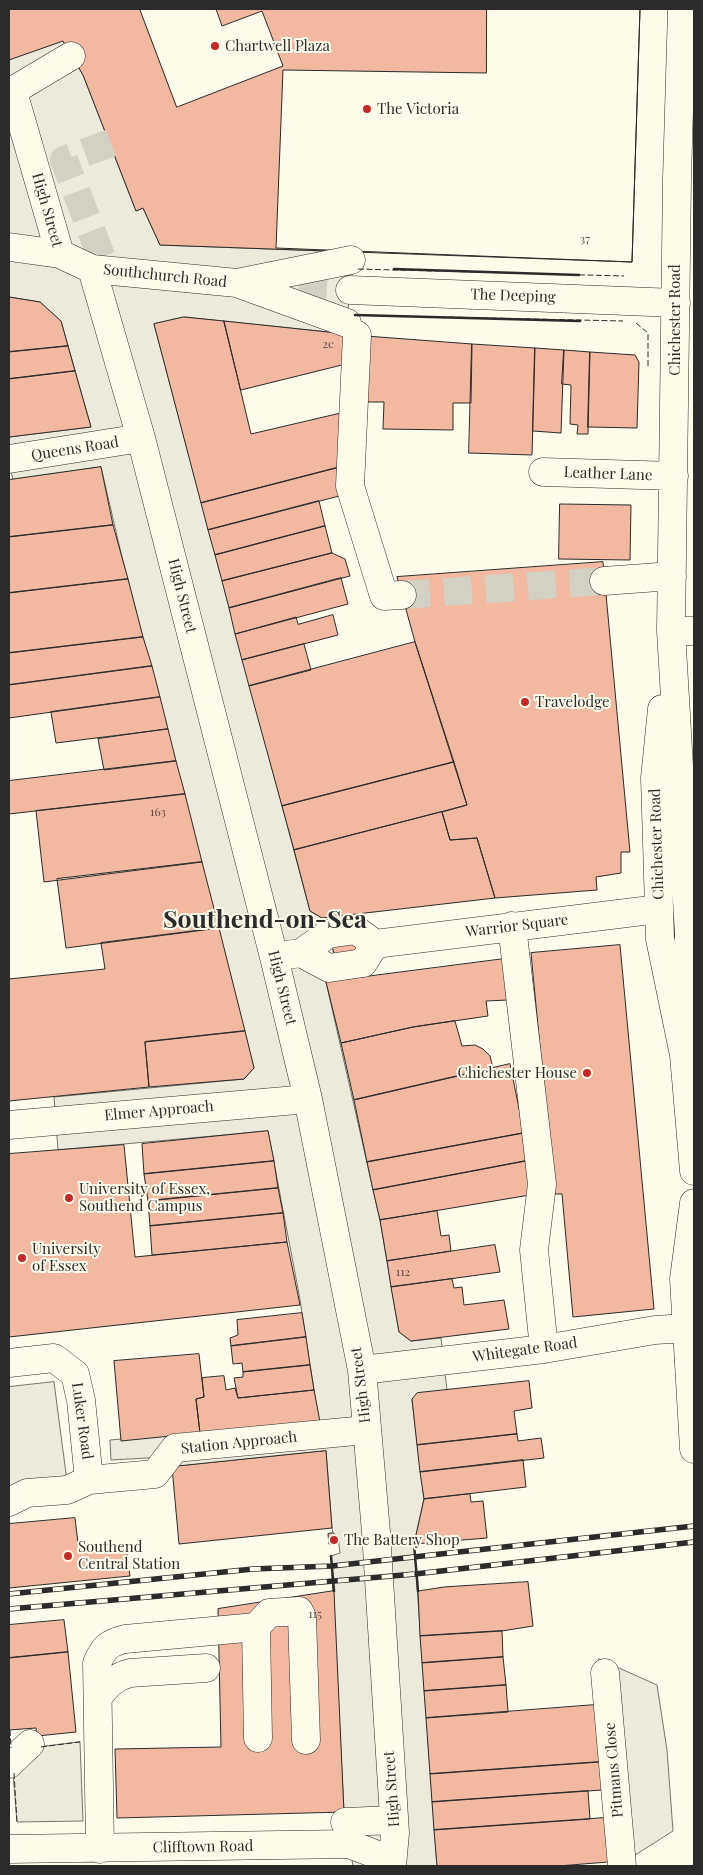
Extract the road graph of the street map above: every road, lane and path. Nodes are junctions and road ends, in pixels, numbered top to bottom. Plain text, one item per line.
1 (682, 9) edge
2 (71, 56) dead end
3 (11, 93) edge
4 (686, 125) edge
5 (9, 247) edge
6 (60, 254) junction
7 (351, 260) dead end
8 (92, 269) junction
9 (237, 284) junction
10 (350, 290) tunnel mouth
11 (682, 314) edge
12 (141, 438) junction
13 (9, 459) edge
14 (543, 472) dead end
15 (681, 484) edge
16 (672, 576) junction
17 (604, 581) tunnel mouth
18 (402, 594) tunnel mouth
19 (682, 631) edge
20 (690, 894) edge
21 (659, 909) junction
22 (512, 926) junction
23 (274, 957) junction
24 (684, 1055) junction
25 (308, 1099) junction
26 (9, 1125) edge
27 (694, 1171) edge
28 (694, 1203) edge
29 (687, 1328) junction
30 (544, 1349) junction
31 (9, 1363) edge
32 (362, 1370) junction
33 (366, 1430) junction
34 (694, 1449) edge
35 (89, 1480) junction
36 (9, 1502) edge
37 (256, 1627) junction
38 (206, 1668) dead end
39 (605, 1673) dead end
40 (98, 1697) junction
41 (258, 1738) dead end
42 (306, 1740) dead end
43 (30, 1744) dead end
44 (9, 1764) edge
45 (394, 1820) junction
46 (345, 1822) dead end
47 (9, 1849) edge
48 (100, 1849) junction
49 (391, 1866) edge
50 (622, 1866) edge

1 - 4 street, Chichester Road
2 - 3 street
3 - 6 street, High Street
4 - 11 street, Chichester Road
5 - 6 street
6 - 8 street, High Street
7 - 9 street, Southchurch Road
8 - 9 street, Southchurch Road
8 - 12 street, High Street
9 - 18 street, Southchurch Road
10 - 11 street, The Deeping
11 - 15 street, Chichester Road
12 - 13 street, Queens Road
12 - 23 street, High Street
14 - 15 street, Leather Lane
15 - 16 street, Chichester Road
16 - 17 street
16 - 19 street, Chichester Road
19 - 20 street, Chichester Road
19 - 21 street, Chichester Road
20 - 24 street, Chichester Road
21 - 22 street, Warrior Square
21 - 24 street, Chichester Road
22 - 23 street, Warrior Square
22 - 30 street
23 - 25 street, High Street
24 - 27 street, Chichester Road
25 - 26 street, Elmer Approach
25 - 32 street, High Street
28 - 29 street
29 - 30 street, Whitegate Road
29 - 34 street
30 - 32 street, Whitegate Road
31 - 35 street, Luker Road
32 - 33 street, High Street
33 - 35 street, Station Approach
33 - 45 street, High Street
35 - 36 street, Station Approach
37 - 40 street
37 - 41 street
37 - 42 street
38 - 40 street
39 - 50 street, Pitmans Close
40 - 48 street
43 - 44 street
45 - 46 street
45 - 49 street, High Street
47 - 48 street, Clifftown Road
48 - 49 street, Clifftown Road

